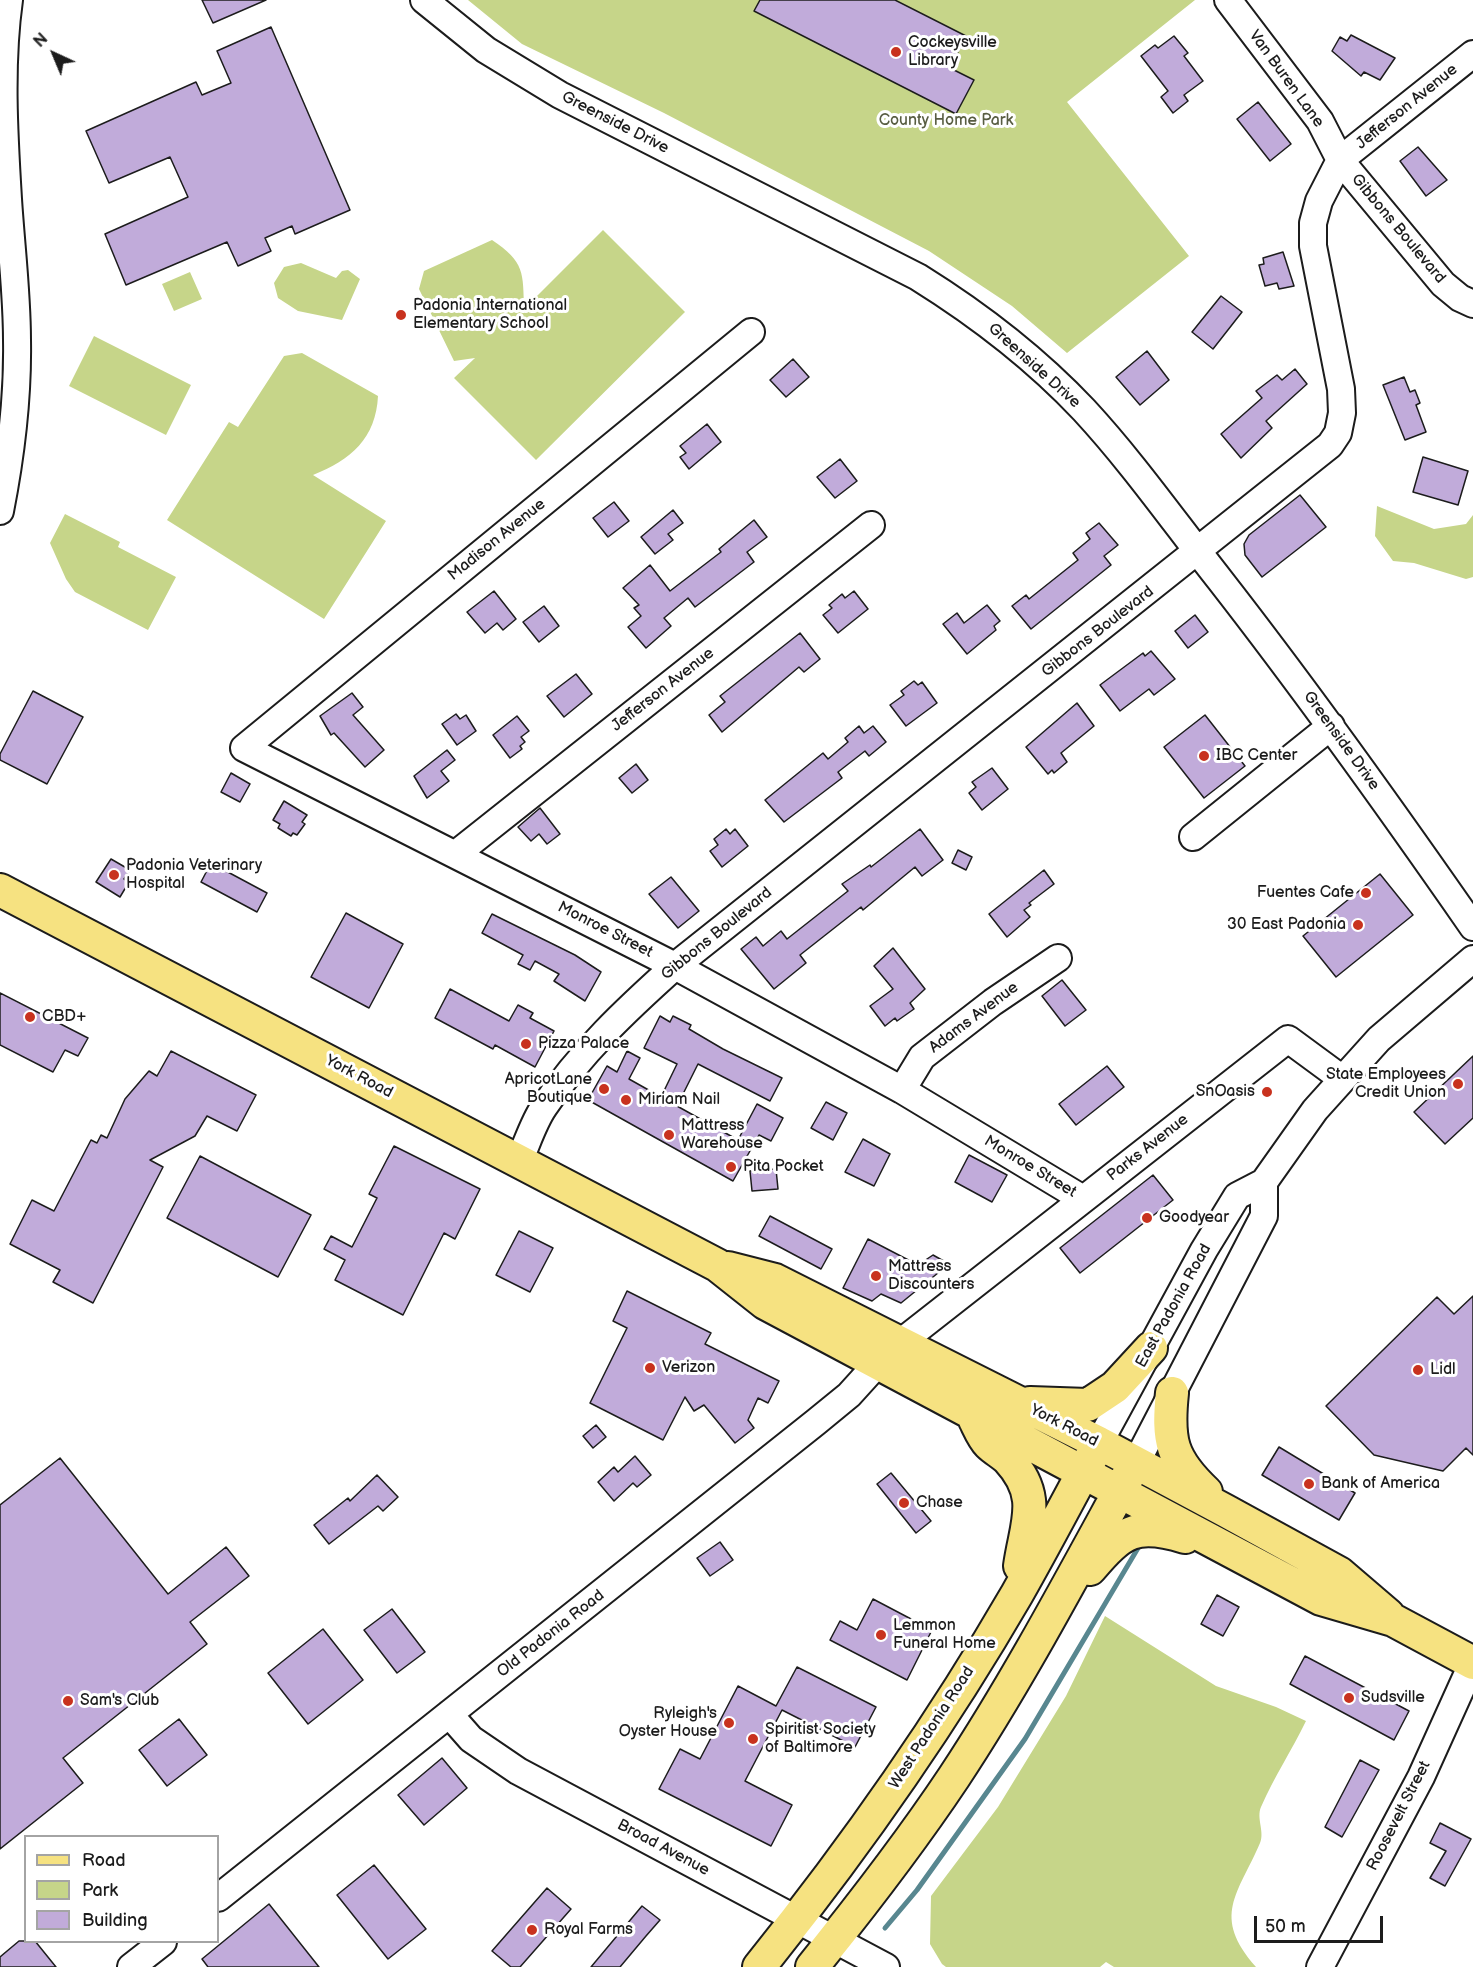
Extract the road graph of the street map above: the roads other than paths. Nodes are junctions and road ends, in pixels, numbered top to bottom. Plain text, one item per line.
1 (9, 0) edge
2 (424, 0) edge
3 (1228, 0) edge
4 (1473, 54) edge
5 (1340, 160) junction
6 (1473, 304) edge
7 (751, 332) dead end
8 (0, 511) edge
9 (871, 525) dead end
10 (1199, 552) junction
11 (1331, 726) junction
12 (244, 748) joint
13 (1193, 837) dead end
14 (456, 854) junction
15 (0, 890) edge
16 (1473, 927) edge
17 (1058, 958) dead end
18 (1473, 958) edge
19 (675, 966) junction
20 (1341, 1078) junction
21 (902, 1090) junction
22 (519, 1161) junction
23 (1264, 1182) junction
24 (1083, 1199) junction
25 (1151, 1348) junction
26 (889, 1353) junction
27 (1172, 1393) junction
28 (1016, 1401) junction
29 (970, 1412) junction
30 (1099, 1443) junction
31 (1136, 1462) junction
32 (1083, 1472) junction
33 (1120, 1491) junction
34 (1226, 1511) junction
35 (1236, 1554) junction
36 (1017, 1594) junction
37 (1054, 1610) junction
38 (1392, 1620) junction
39 (1473, 1662) edge
40 (449, 1714) junction
41 (219, 1897) edge
42 (797, 1919) junction
43 (834, 1939) junction
44 (160, 1943) edge
45 (130, 1967) edge
46 (759, 1967) edge
47 (812, 1967) edge
48 (886, 1967) edge
49 (1320, 1967) edge

1 - 8 street
2 - 10 street, Greenside Drive
3 - 5 street, Van Buren Lane
4 - 5 street, Jefferson Avenue
5 - 6 street, Gibbons Boulevard
5 - 10 street, Gibbons Boulevard
7 - 12 street, Madison Avenue
9 - 14 street, Jefferson Avenue
10 - 11 street, Greenside Drive
10 - 19 street, Gibbons Boulevard
11 - 13 street
11 - 16 street, Greenside Drive
12 - 14 street, Monroe Street
14 - 19 street, Monroe Street
15 - 22 main road, York Road
17 - 21 street, Adams Avenue
18 - 20 street, East Padonia Road
19 - 21 street, Monroe Street
19 - 22 street, Gibbons Boulevard
20 - 23 street, East Padonia Road
20 - 24 street, Parks Avenue
21 - 24 street, Monroe Street
22 - 26 main road, York Road
23 - 25 street, East Padonia Road
23 - 27 street
24 - 26 street, Parks Avenue
25 - 28 main road
25 - 30 street, East Padonia Road
26 - 28 main road, York Road
26 - 29 main road, York Road
26 - 40 street, Old Padonia Road
27 - 31 street
27 - 34 main road
28 - 30 main road, York Road
29 - 32 main road, York Road
29 - 36 main road
30 - 31 main road, York Road
30 - 32 main road, West Padonia Road
31 - 33 main road
31 - 34 main road, York Road
32 - 33 main road, York Road
32 - 36 main road, West Padonia Road
33 - 35 main road, York Road
33 - 37 main road
34 - 38 main road, York Road
35 - 37 main road
35 - 38 main road, York Road
36 - 42 main road, West Padonia Road
37 - 43 main road
38 - 39 main road, York Road
39 - 49 street, Roosevelt Street
40 - 41 street, Old Padonia Road
40 - 42 street, Broad Avenue
42 - 43 street, Broad Avenue
42 - 46 main road, West Padonia Road
43 - 47 main road
43 - 48 street, Broad Avenue
44 - 45 street

